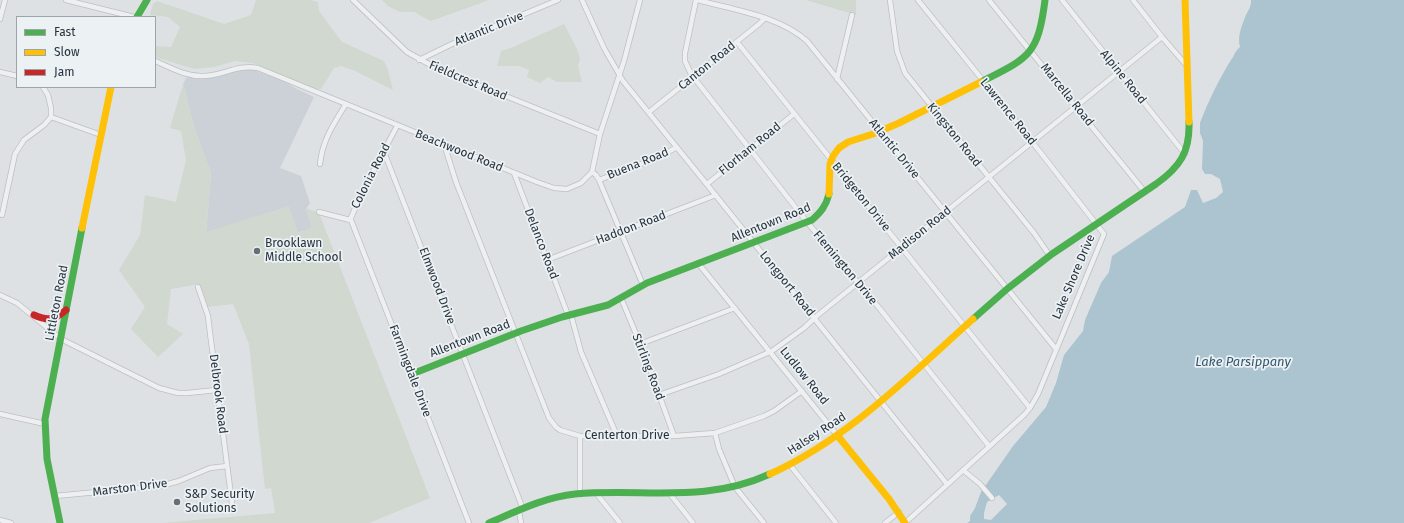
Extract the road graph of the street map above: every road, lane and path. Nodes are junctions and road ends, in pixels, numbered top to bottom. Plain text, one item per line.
1 (5, 0) edge
2 (66, 0) edge
3 (147, 0) edge
4 (353, 0) edge
5 (558, 0) edge
6 (582, 0) edge
7 (640, 0) edge
8 (697, 0) edge
9 (890, 0) edge
10 (918, 0) edge
11 (989, 0) edge
12 (1045, 0) edge
13 (1062, 0) edge
14 (1133, 0) edge
15 (1186, 0) edge
16 (852, 15) dead end
17 (132, 16) edge
18 (137, 16) edge
19 (765, 18) junction
20 (0, 19) edge
21 (1162, 37) junction
22 (737, 42) junction
23 (1031, 51) junction
24 (419, 60) junction
25 (156, 61) edge
26 (1187, 66) junction
27 (0, 72) edge
28 (1119, 72) junction
29 (619, 75) junction
30 (16, 76) edge
31 (693, 78) junction
32 (837, 79) junction
33 (983, 81) junction
34 (44, 88) edge
35 (111, 88) edge
36 (346, 104) junction
37 (932, 107) junction
38 (1076, 107) junction
39 (649, 112) junction
40 (794, 114) junction
41 (51, 117) junction
42 (396, 126) junction
43 (880, 132) junction
44 (600, 134) junction
45 (101, 135) junction
46 (1032, 142) junction
47 (444, 144) junction
48 (677, 147) junction
49 (750, 149) junction
50 (384, 152) junction
51 (1185, 154) junction
52 (830, 160) junction
53 (320, 164) dead end
54 (592, 172) junction
55 (514, 173) junction
56 (989, 178) junction
57 (599, 180) junction
58 (707, 184) junction
59 (1144, 192) junction
60 (716, 195) junction
61 (319, 212) dead end
62 (945, 212) junction
63 (2, 215) dead end
64 (350, 220) junction
65 (807, 222) junction
66 (1097, 224) junction
67 (620, 232) junction
68 (754, 242) junction
69 (902, 247) junction
70 (1050, 256) junction
71 (547, 260) junction
72 (698, 263) junction
73 (858, 283) junction
74 (643, 285) junction
75 (198, 287) dead end
76 (1008, 290) junction
77 (0, 295) edge
78 (621, 298) junction
79 (734, 308) junction
80 (66, 310) junction
81 (34, 315) junction
82 (569, 315) junction
83 (815, 318) junction
84 (965, 326) junction
85 (515, 333) junction
86 (61, 339) junction
87 (640, 344) junction
88 (1056, 349) junction
89 (770, 352) junction
90 (463, 354) junction
91 (923, 364) junction
92 (412, 374) junction
93 (217, 390) junction
94 (802, 392) junction
95 (659, 395) junction
96 (881, 401) junction
97 (1030, 408) junction
98 (0, 414) edge
99 (45, 424) junction
100 (715, 433) junction
101 (580, 436) junction
102 (617, 436) junction
103 (674, 436) junction
104 (837, 436) junction
105 (989, 446) junction
106 (790, 465) junction
107 (227, 466) junction
108 (963, 470) junction
109 (947, 484) junction
110 (735, 487) junction
111 (580, 493) junction
112 (596, 493) junction
113 (670, 494) junction
114 (55, 496) junction
115 (992, 498) dead end
116 (232, 503) dead end
117 (521, 510) junction
118 (899, 512) junction
119 (0, 520) edge
120 (11, 523) edge
121 (60, 523) edge
122 (469, 523) edge
123 (489, 523) edge
124 (521, 523) edge
125 (620, 523) edge
126 (693, 523) edge
127 (764, 523) edge
128 (836, 523) edge
129 (886, 523) edge
130 (905, 523) edge

1 - 20 street
2 - 17 street
3 - 18 street
4 - 24 street, Fieldcrest Road
5 - 24 street, Atlantic Drive
6 - 29 street, Longport Road
7 - 29 street
8 - 19 street, Atlantic Drive
8 - 31 street, Flemington Drive
9 - 37 street, Kingston Road
10 - 33 street, Lawrence Road
11 - 23 street, Marcella Road
12 - 23 street
13 - 28 street, Alpine Road
14 - 21 street
15 - 26 street, Lake Shore Drive
16 - 32 street
19 - 22 street, Canton Road
19 - 32 street, Atlantic Drive
21 - 26 street
21 - 28 street, Madison Road
22 - 31 street, Canton Road
22 - 40 street, Bridgeton Drive
23 - 33 street
23 - 38 street, Marcella Road
24 - 44 street, Fieldcrest Road
25 - 36 street, Beachwood Road
26 - 51 street, Lake Shore Drive
27 - 30 street
28 - 38 street, Madison Road
28 - 51 street, Alpine Road
29 - 39 street, Longport Road
29 - 44 street
31 - 39 street, Canton Road
31 - 49 street, Flemington Drive
32 - 43 street, Atlantic Drive
33 - 37 street
33 - 46 street, Lawrence Road
34 - 41 street
35 - 45 street, Littleton Road
36 - 42 street, Beachwood Road
36 - 53 street
37 - 43 street
37 - 56 street, Kingston Road
38 - 46 street, Madison Road
38 - 59 street, Marcella Road
39 - 48 street, Longport Road
40 - 49 street, Florham Road
40 - 52 street, Bridgeton Drive
41 - 45 street
41 - 63 street
42 - 47 street, Beachwood Road
42 - 50 street, Colonia Road
43 - 52 street
43 - 62 street, Atlantic Drive
44 - 54 street
45 - 80 street, Littleton Road
46 - 56 street, Madison Road
46 - 66 street, Lawrence Road
47 - 55 street, Beachwood Road
47 - 85 street, Centerton Drive
48 - 57 street, Buena Road
48 - 58 street, Longport Road
49 - 58 street, Florham Road
49 - 65 street, Flemington Drive
50 - 64 street, Colonia Road
50 - 90 street, Elmwood Drive
51 - 59 street, Lake Shore Drive
52 - 65 street, Allentown Road
52 - 69 street, Bridgeton Drive
54 - 55 street, Beachwood Road
54 - 57 street
55 - 71 street, Delanco Road
56 - 62 street, Madison Road
56 - 70 street, Kingston Road
57 - 67 street
58 - 60 street, Longport Road
59 - 66 street, Lake Shore Drive
60 - 67 street, Haddon Road
60 - 68 street, Longport Road
61 - 64 street, Colonia Road
62 - 69 street, Madison Road
62 - 76 street, Atlantic Drive
64 - 92 street, Farmingdale Drive
65 - 68 street, Allentown Road
65 - 73 street, Flemington Drive
66 - 70 street, Halsey Road
66 - 88 street, Lake Shore Drive
67 - 71 street, Haddon Road
67 - 74 street
68 - 72 street, Allentown Road
68 - 83 street, Longport Road
69 - 73 street, Madison Road
69 - 84 street, Bridgeton Drive
70 - 76 street, Halsey Road
71 - 82 street, Delanco Road
72 - 74 street, Allentown Road
72 - 79 street, Ludlow Road
73 - 83 street, Madison Road
73 - 91 street, Flemington Drive
74 - 78 street, Allentown Road
75 - 93 street, Delbrook Road
76 - 84 street, Halsey Road
76 - 88 street, Atlantic Drive
77 - 81 street
78 - 82 street, Allentown Road
78 - 87 street, Stirling Road
79 - 87 street
79 - 89 street, Ludlow Road
80 - 81 street
80 - 86 street, Littleton Road
81 - 86 street
82 - 85 street, Allentown Road
82 - 102 street, Delanco Road
83 - 89 street, Madison Road
83 - 96 street, Longport Road
84 - 91 street, Halsey Road
84 - 97 street, Bridgeton Drive
85 - 90 street, Allentown Road
85 - 101 street, Centerton Drive
86 - 93 street
86 - 99 street, Littleton Road
87 - 95 street, Stirling Road
88 - 97 street, Lake Shore Drive
89 - 94 street, Ludlow Road
89 - 95 street, Madison Road
90 - 92 street, Allentown Road
90 - 117 street, Elmwood Drive
91 - 96 street, Halsey Road
91 - 105 street, Flemington Drive
92 - 122 street, Farmingdale Drive
93 - 107 street, Delbrook Road
94 - 100 street, Centerton Drive
94 - 104 street, Ludlow Road
95 - 103 street, Stirling Road
96 - 104 street, Halsey Road
96 - 109 street, Longport Road
97 - 105 street, Lake Shore Drive
98 - 99 street
99 - 114 street, Littleton Road
100 - 103 street, Centerton Drive
100 - 110 street
101 - 102 street, Centerton Drive
101 - 111 street
102 - 103 street, Centerton Drive
104 - 106 street, Halsey Road
104 - 118 street, Ludlow Road
105 - 108 street, Lake Shore Drive
106 - 110 street, Halsey Road
106 - 128 street
107 - 114 street, Marston Drive
107 - 116 street, Delbrook Road
108 - 109 street, Lake Shore Drive
108 - 115 street
109 - 130 street, Lake Shore Drive
110 - 113 street, Halsey Road
110 - 127 street
111 - 112 street, Halsey Road
111 - 117 street, Halsey Road
112 - 113 street, Halsey Road
112 - 125 street
113 - 126 street
114 - 121 street, Littleton Road
117 - 123 street, Halsey Road
117 - 124 street, Elmwood Drive
118 - 129 street
118 - 130 street, Ludlow Road
119 - 120 street

